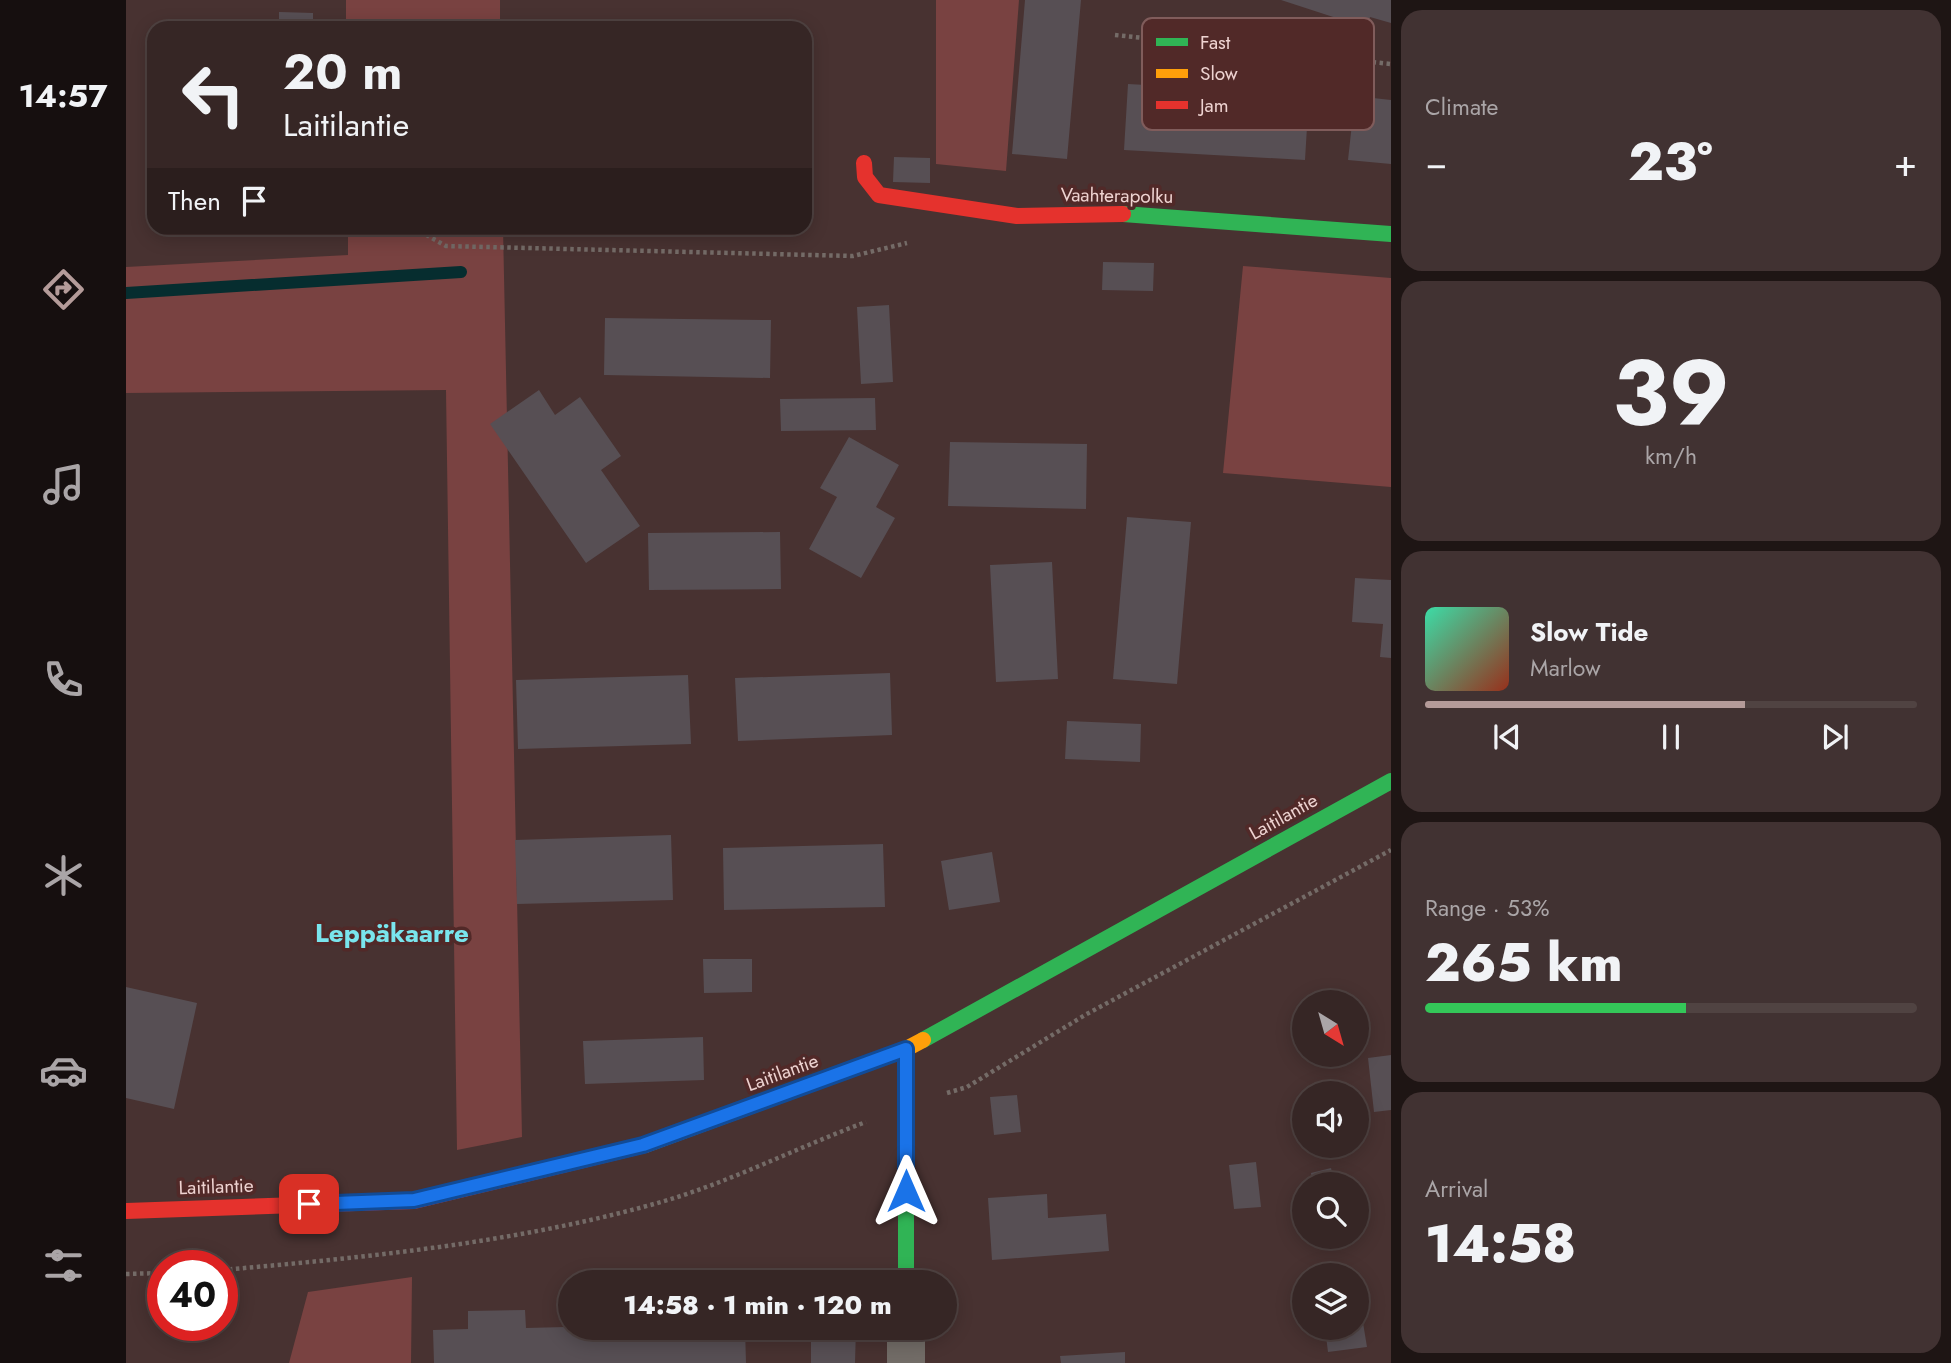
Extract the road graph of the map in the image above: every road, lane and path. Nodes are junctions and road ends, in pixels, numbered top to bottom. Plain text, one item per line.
1 (1115, 35) dead end
2 (1142, 38) edge
3 (863, 163) dead end
4 (1391, 234) edge
5 (426, 235) edge
6 (916, 241) dead end
7 (1391, 780) edge
8 (906, 1049) junction
9 (126, 1210) edge
10 (906, 1270) edge
11 (147, 1273) edge
12 (126, 1274) edge
13 (906, 1340) edge
14 (906, 1363) edge

1 - 2 path
3 - 4 street, Vaahterapolku
5 - 6 path
7 - 8 street, Laitilantie
8 - 9 street, Laitilantie
8 - 10 street
11 - 12 path
13 - 14 street

